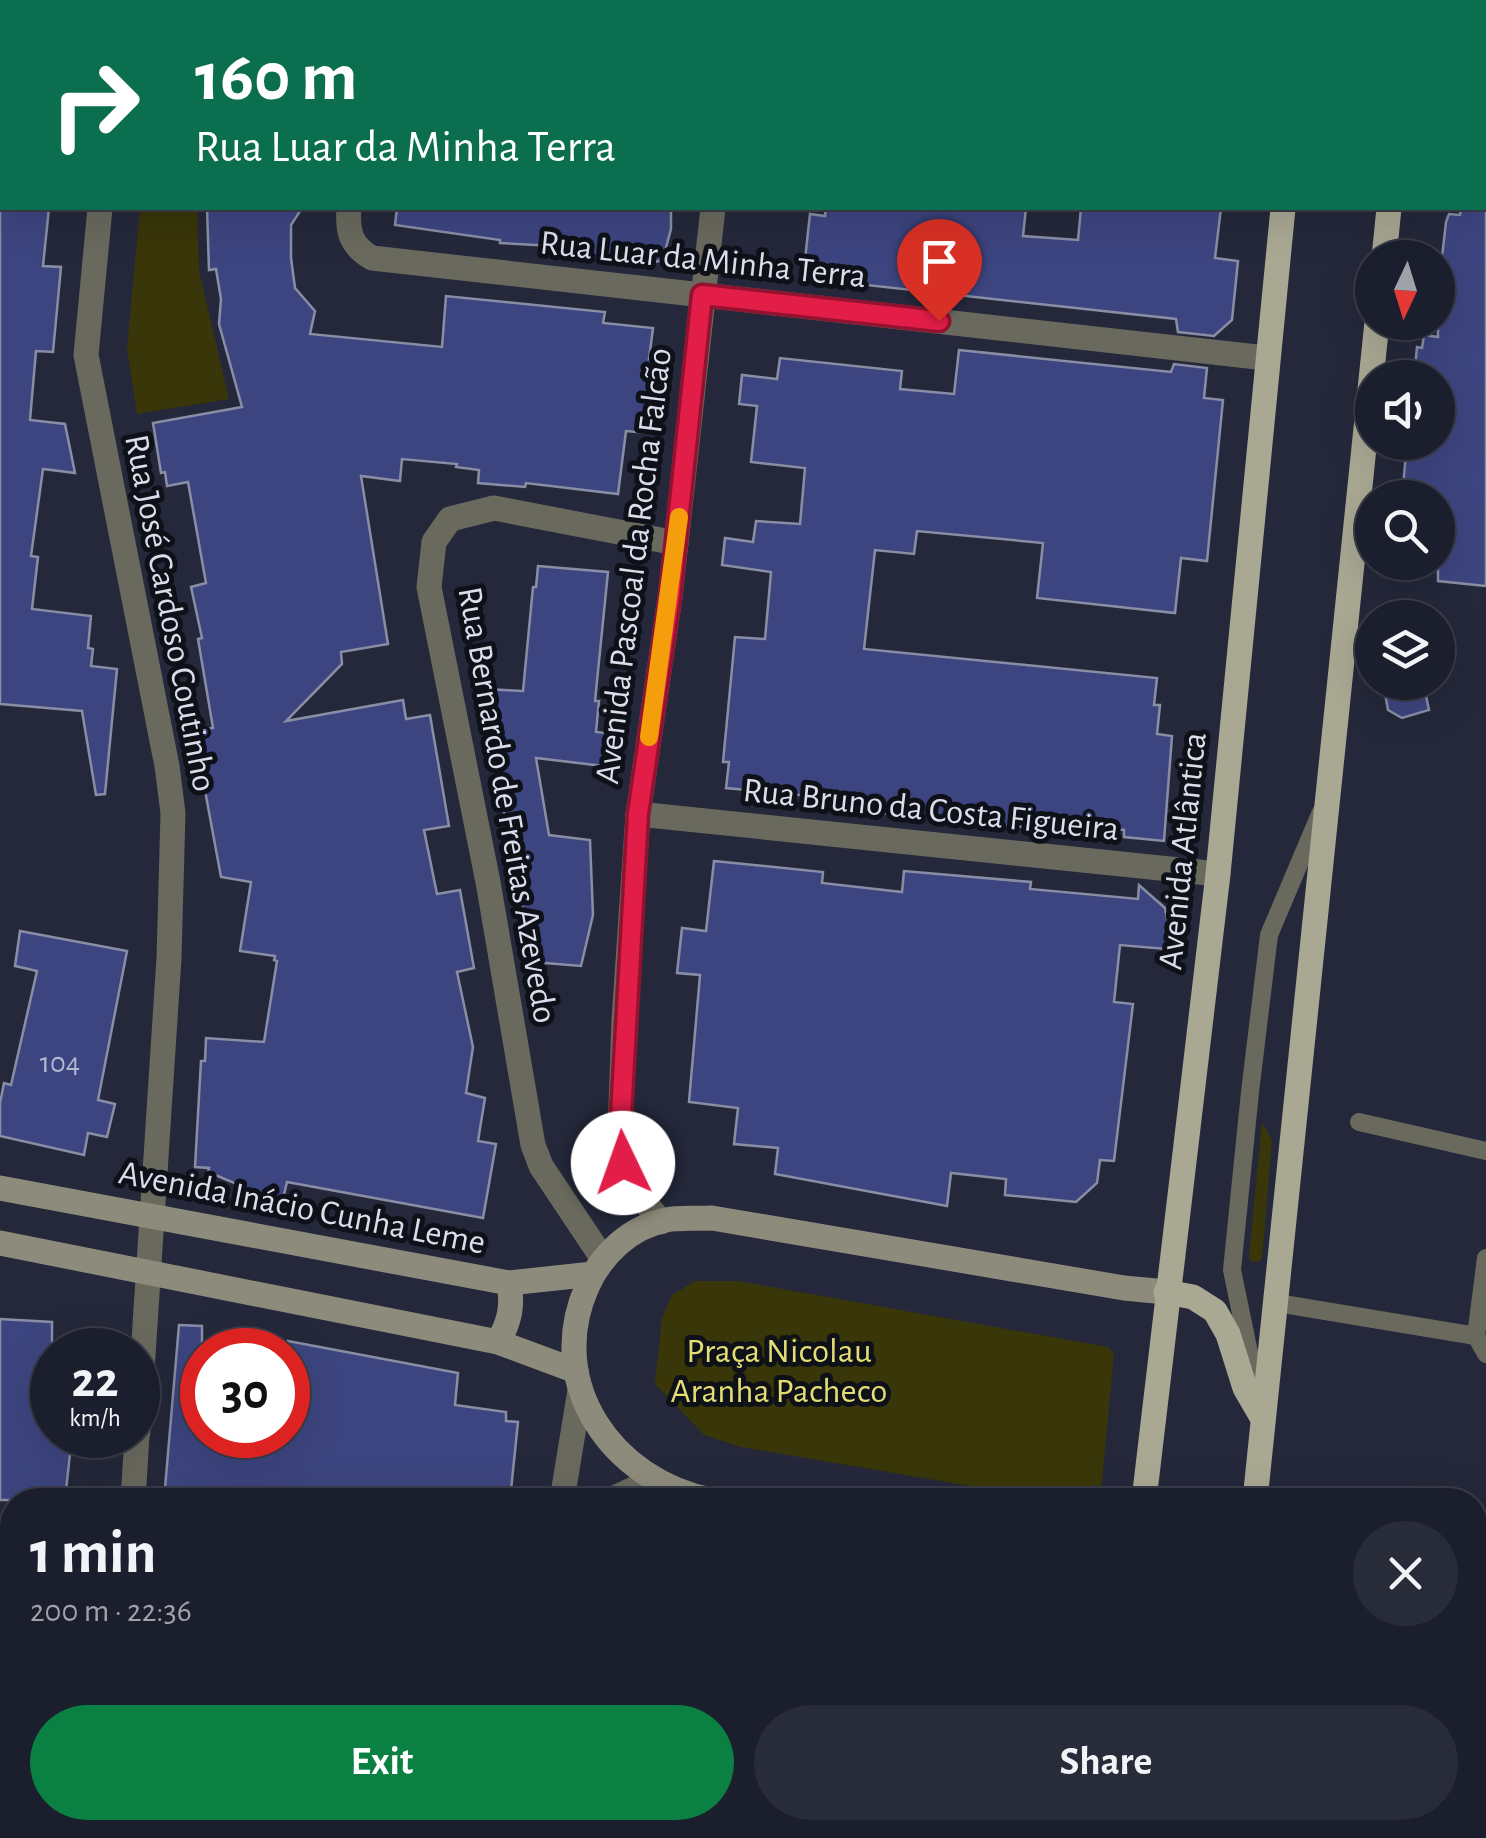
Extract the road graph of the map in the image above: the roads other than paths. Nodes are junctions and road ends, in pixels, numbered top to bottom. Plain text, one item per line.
1 (100, 210) edge
2 (349, 210) edge
3 (713, 210) edge
4 (1283, 210) edge
5 (1389, 210) edge
6 (1386, 240) edge
7 (702, 295) junction
8 (1376, 340) edge
9 (1266, 358) junction
10 (676, 542) junction
11 (1329, 793) junction
12 (638, 814) junction
13 (1218, 874) junction
14 (1360, 1122) dead end
15 (1486, 1151) edge
16 (0, 1188) edge
17 (154, 1215) junction
18 (660, 1222) junction
19 (0, 1244) edge
20 (1486, 1258) edge
21 (598, 1267) junction
22 (148, 1272) junction
23 (509, 1283) junction
24 (1166, 1292) junction
25 (1277, 1302) junction
26 (144, 1328) edge
27 (1476, 1336) junction
28 (498, 1342) junction
29 (1486, 1354) edge
30 (578, 1380) junction
31 (1263, 1419) junction
32 (136, 1458) edge
33 (654, 1480) junction
34 (134, 1488) edge
35 (564, 1488) edge
36 (636, 1488) edge
37 (669, 1488) edge
38 (1145, 1488) edge
39 (1256, 1488) edge

1 - 17 street, Rua José Cardoso Coutinho
2 - 7 street, Rua Luar da Minha Terra
3 - 7 street, Avenida Pascoal da Rocha Falcão
4 - 9 main road, Avenida Atlântica
5 - 6 main road
7 - 9 street, Rua Luar da Minha Terra
7 - 10 street, Avenida Pascoal da Rocha Falcão
8 - 11 main road
9 - 13 main road, Avenida Atlântica
10 - 12 street, Avenida Pascoal da Rocha Falcão
10 - 21 street, Rua Bernardo de Freitas Azevedo
11 - 25 main road
11 - 31 lane
12 - 13 street, Rua Bruno da Costa Figueira
12 - 18 street, Avenida Pascoal da Rocha Falcão
13 - 24 main road, Avenida Atlântica
14 - 15 lane
16 - 17 street, Avenida Inácio Cunha Leme
17 - 22 street, Rua José Cardoso Coutinho
17 - 23 street, Avenida Inácio Cunha Leme
18 - 21 street
18 - 24 street
19 - 22 street
20 - 27 lane
21 - 23 street, Avenida Inácio Cunha Leme
21 - 30 street
22 - 26 street, Rua José Cardoso Coutinho
22 - 28 street
23 - 28 street
24 - 31 main road
24 - 38 main road, Avenida Atlântica
25 - 27 lane
25 - 31 main road
27 - 29 lane
28 - 30 street
30 - 33 street
30 - 35 street
31 - 39 main road
32 - 34 street, Rua José Cardoso Coutinho
33 - 36 street
33 - 37 street

